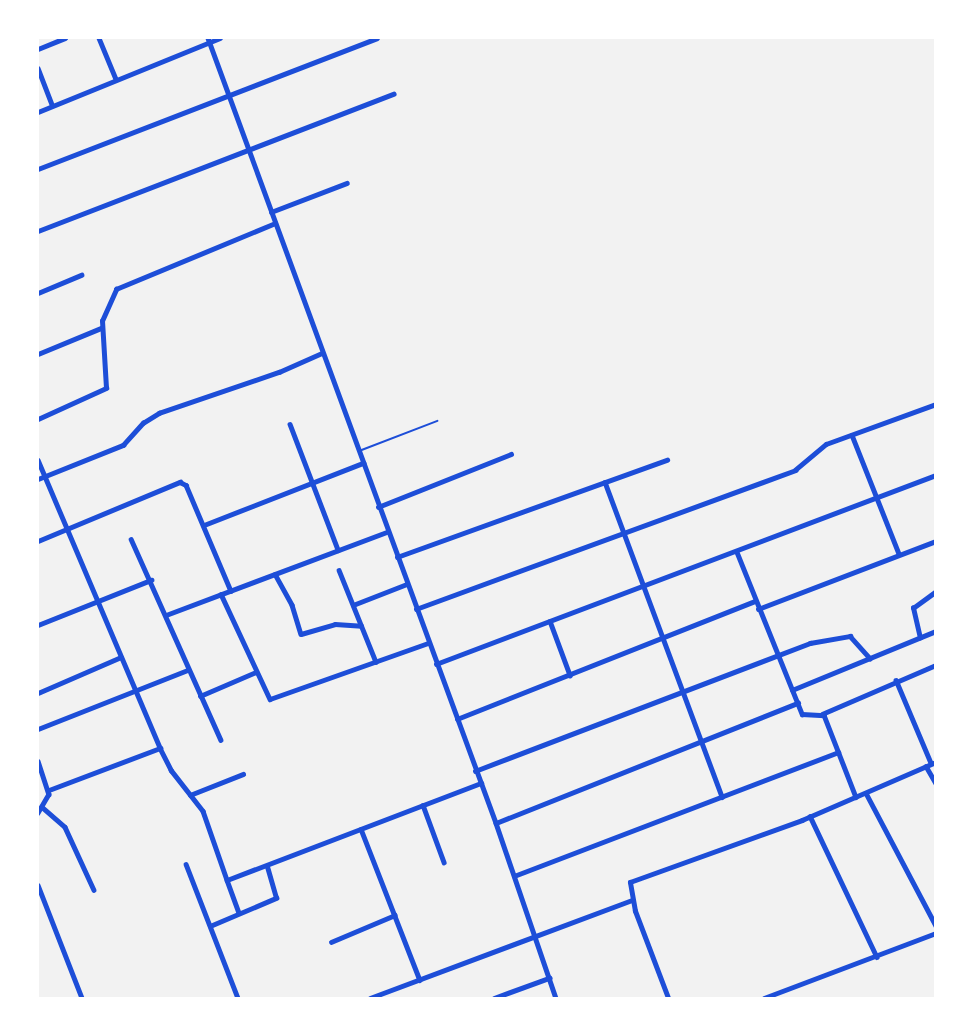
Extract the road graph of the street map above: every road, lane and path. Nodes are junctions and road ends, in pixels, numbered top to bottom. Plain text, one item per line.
1 (65, 38) edge
2 (99, 38) edge
3 (219, 38) edge
4 (377, 38) edge
5 (209, 39) edge
6 (38, 49) edge
7 (38, 68) edge
8 (116, 79) junction
9 (228, 93) junction
10 (393, 94) dead end
11 (52, 105) junction
12 (38, 112) edge
13 (248, 148) junction
14 (38, 169) edge
15 (347, 183) dead end
16 (271, 212) junction
17 (275, 223) junction
18 (38, 231) edge
19 (81, 275) dead end
20 (38, 293) edge
21 (101, 328) junction
22 (322, 352) junction
23 (38, 354) edge
24 (936, 404) edge
25 (38, 418) edge
26 (437, 421) dead end
27 (290, 424) dead end
28 (852, 435) junction
29 (359, 451) junction
30 (511, 453) dead end
31 (38, 460) edge
32 (667, 460) dead end
33 (363, 463) junction
34 (936, 475) edge
35 (44, 476) junction
36 (38, 479) edge
37 (605, 482) junction
38 (314, 483) junction
39 (877, 497) junction
40 (378, 507) junction
41 (204, 525) junction
42 (66, 529) junction
43 (387, 532) junction
44 (623, 535) junction
45 (131, 539) dead end
46 (38, 541) edge
47 (936, 541) edge
48 (338, 549) junction
49 (737, 552) junction
50 (899, 554) junction
51 (397, 557) junction
52 (339, 570) dead end
53 (275, 574) junction
54 (151, 580) junction
55 (407, 584) junction
56 (641, 586) junction
57 (231, 591) junction
58 (936, 591) edge
59 (221, 594) junction
60 (96, 600) junction
61 (754, 601) junction
62 (353, 605) junction
63 (416, 609) junction
64 (758, 609) junction
65 (166, 615) junction
66 (550, 621) junction
67 (38, 625) edge
68 (361, 626) junction
69 (936, 631) edge
70 (661, 638) junction
71 (920, 638) junction
72 (428, 643) junction
73 (776, 655) junction
74 (121, 657) junction
75 (870, 658) junction
76 (376, 662) junction
77 (436, 664) junction
78 (936, 665) edge
79 (188, 670) junction
80 (256, 672) junction
81 (570, 675) junction
82 (896, 680) junction
83 (792, 690) junction
84 (135, 691) junction
85 (680, 691) junction
86 (38, 693) edge
87 (200, 696) junction
88 (798, 703) junction
89 (822, 714) junction
90 (457, 719) junction
91 (38, 729) edge
92 (221, 740) dead end
93 (701, 744) junction
94 (160, 748) junction
95 (838, 752) junction
96 (38, 761) edge
97 (931, 764) edge
98 (475, 771) junction
99 (243, 774) dead end
100 (480, 783) junction
101 (936, 783) edge
102 (49, 790) junction
103 (866, 793) junction
104 (190, 795) junction
105 (722, 797) junction
106 (856, 797) junction
107 (423, 805) junction
108 (42, 807) junction
109 (38, 813) edge
110 (810, 816) junction
111 (496, 823) junction
112 (361, 830) junction
113 (444, 862) dead end
114 (186, 864) dead end
115 (267, 867) junction
116 (514, 876) junction
117 (227, 880) junction
118 (38, 885) edge
119 (94, 890) dead end
120 (632, 900) junction
121 (239, 914) junction
122 (395, 915) junction
123 (210, 926) junction
124 (936, 926) edge
125 (936, 933) edge
126 (535, 937) junction
127 (331, 942) dead end
128 (877, 957) junction
129 (549, 978) junction
130 (420, 980) junction
131 (82, 999) edge
132 (238, 999) edge
133 (370, 999) edge
134 (494, 999) edge
135 (556, 999) edge
136 (668, 999) edge
137 (764, 999) edge

1 - 6 street
2 - 8 street
3 - 5 street
4 - 9 street
5 - 8 street
5 - 9 street
7 - 11 street
8 - 11 street
9 - 13 street
9 - 14 street
10 - 13 street
11 - 12 street
13 - 16 street
13 - 18 street
15 - 16 street
16 - 17 street
17 - 21 street
17 - 22 street
19 - 20 street
21 - 23 street
21 - 25 street
22 - 29 street
22 - 35 street
24 - 28 street
26 - 29 lane
27 - 38 street
28 - 39 street
28 - 44 street
29 - 33 street
30 - 40 street
31 - 35 street
32 - 37 street
33 - 38 street
33 - 40 street
34 - 39 street
35 - 36 street
35 - 42 street
37 - 44 street
37 - 51 street
38 - 41 street
38 - 48 street
39 - 49 street
39 - 50 street
40 - 43 street
41 - 42 street
41 - 57 street
42 - 46 street
42 - 60 street
43 - 48 street
43 - 51 street
44 - 56 street
44 - 63 street
45 - 54 street
47 - 50 street
48 - 53 street
49 - 56 street
49 - 61 street
50 - 64 street
51 - 55 street
52 - 62 street
53 - 57 street
53 - 68 street
54 - 60 street
54 - 65 street
55 - 62 street
55 - 63 street
56 - 66 street
56 - 70 street
57 - 59 street
58 - 71 street
59 - 65 street
59 - 80 street
60 - 67 street
60 - 74 street
61 - 64 street
61 - 70 street
62 - 68 street
63 - 72 street
64 - 73 street
65 - 79 street
66 - 77 street
66 - 81 street
68 - 76 street
69 - 71 street
70 - 81 street
70 - 85 street
71 - 75 street
72 - 76 street
72 - 77 street
73 - 75 street
73 - 83 street
73 - 85 street
74 - 84 street
74 - 86 street
75 - 83 street
76 - 80 street
77 - 90 street
78 - 82 street
79 - 84 street
79 - 87 street
80 - 87 street
81 - 90 street
82 - 89 street
82 - 97 street
83 - 88 street
84 - 91 street
84 - 94 street
85 - 93 street
85 - 98 street
87 - 92 street
88 - 89 street
88 - 93 street
89 - 95 street
90 - 98 street
93 - 105 street
93 - 111 street
94 - 102 street
94 - 104 street
95 - 105 street
95 - 106 street
96 - 102 street
97 - 101 street
97 - 103 street
98 - 100 street
99 - 104 street
100 - 107 street
100 - 111 street
102 - 108 street
103 - 106 street
103 - 124 street
104 - 117 street
105 - 116 street
106 - 110 street
107 - 112 street
107 - 113 street
108 - 109 street
108 - 119 street
110 - 120 street
110 - 128 street
111 - 116 street
112 - 115 street
112 - 122 street
114 - 123 street
115 - 117 street
115 - 121 street
116 - 126 street
117 - 121 street
118 - 131 street
120 - 126 street
120 - 136 street
121 - 123 street
122 - 127 street
122 - 130 street
123 - 132 street
125 - 128 street
126 - 129 street
126 - 130 street
128 - 137 street
129 - 134 street
129 - 135 street
130 - 133 street

